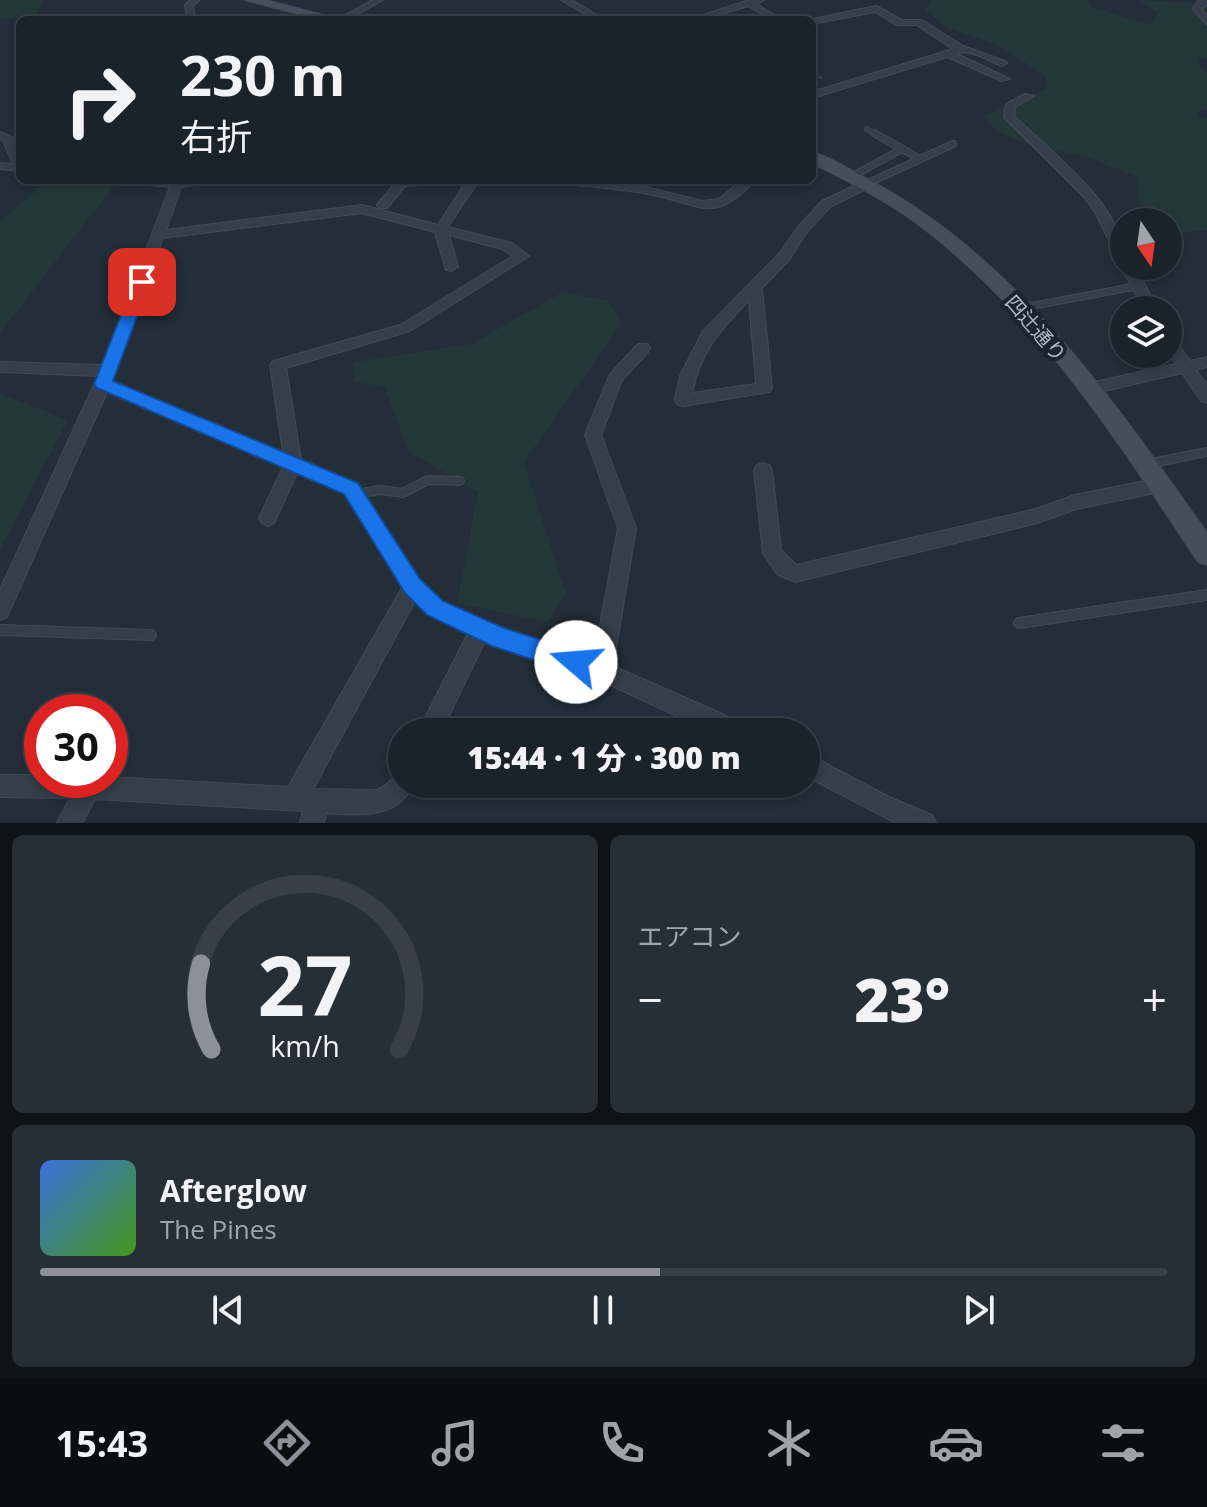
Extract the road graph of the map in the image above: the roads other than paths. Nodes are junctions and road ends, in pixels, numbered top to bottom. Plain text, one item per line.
1 (251, 0) edge
2 (379, 0) edge
3 (565, 0) edge
4 (760, 0) edge
5 (1207, 2) edge
6 (749, 3) junction
7 (321, 16) edge
8 (346, 16) edge
9 (595, 16) edge
10 (705, 16) edge
11 (772, 16) edge
12 (816, 20) edge
13 (1207, 21) edge
14 (954, 52) junction
15 (1002, 63) dead end
16 (1005, 79) dead end
17 (816, 94) edge
18 (1029, 96) dead end
19 (867, 129) dead end
20 (0, 135) edge
21 (953, 144) dead end
22 (902, 149) junction
23 (16, 158) edge
24 (816, 159) edge
25 (920, 159) junction
26 (859, 180) junction
27 (177, 184) edge
28 (400, 184) edge
29 (470, 184) edge
30 (593, 184) edge
31 (673, 184) edge
32 (744, 184) edge
33 (669, 195) junction
34 (383, 205) dead end
35 (441, 229) junction
36 (1110, 229) edge
37 (159, 235) junction
38 (451, 267) dead end
39 (1135, 280) edge
40 (1138, 286) junction
41 (755, 288) junction
42 (1143, 296) edge
43 (1020, 308) junction
44 (643, 348) dead end
45 (1182, 362) edge
46 (1207, 362) edge
47 (1185, 366) junction
48 (0, 367) edge
49 (106, 378) junction
50 (1087, 389) junction
51 (1207, 397) edge
52 (1207, 452) edge
53 (293, 464) junction
54 (1146, 465) junction
55 (763, 470) dead end
56 (460, 481) dead end
57 (1160, 485) junction
58 (354, 494) junction
59 (268, 518) dead end
60 (1207, 554) edge
61 (413, 586) junction
62 (1207, 595) edge
63 (0, 611) edge
64 (1019, 623) dead end
65 (0, 630) edge
66 (480, 630) junction
67 (151, 635) dead end
68 (602, 671) junction
69 (436, 718) edge
70 (706, 718) edge
71 (820, 772) edge
72 (0, 786) edge
73 (24, 786) edge
74 (128, 791) edge
75 (83, 798) edge
76 (392, 798) edge
77 (308, 807) edge
78 (69, 823) edge
79 (922, 823) edge

1 - 7 street
2 - 8 street
3 - 9 street
4 - 6 street
5 - 13 street
6 - 10 street
6 - 11 street
12 - 14 street
14 - 15 street
14 - 16 street
14 - 17 street
18 - 36 street
19 - 22 lane
20 - 23 street
21 - 25 lane
22 - 25 lane
22 - 26 lane
24 - 26 street, 四辻通り
25 - 26 lane
26 - 41 street
26 - 43 street, 四辻通り
27 - 37 street
28 - 34 street
29 - 35 street
30 - 33 street
31 - 33 street
32 - 33 street
35 - 37 street
35 - 38 street
35 - 53 street
37 - 49 street
39 - 40 street
40 - 42 street
40 - 43 lane
41 - 41 street
43 - 50 street, 四辻通り
44 - 68 street
45 - 47 street
46 - 47 street
47 - 50 street
47 - 51 street
48 - 49 street
49 - 53 street
49 - 63 street
50 - 54 street, 四辻通り
52 - 54 lane
53 - 58 street
53 - 59 street
54 - 57 street, 四辻通り
55 - 57 street
56 - 58 lane
57 - 60 street, 四辻通り
58 - 61 street
61 - 66 street
61 - 77 street
62 - 64 lane
65 - 67 lane
66 - 68 street
66 - 69 street
68 - 70 street
71 - 79 street
72 - 73 street
74 - 77 street
75 - 78 street
76 - 77 street

